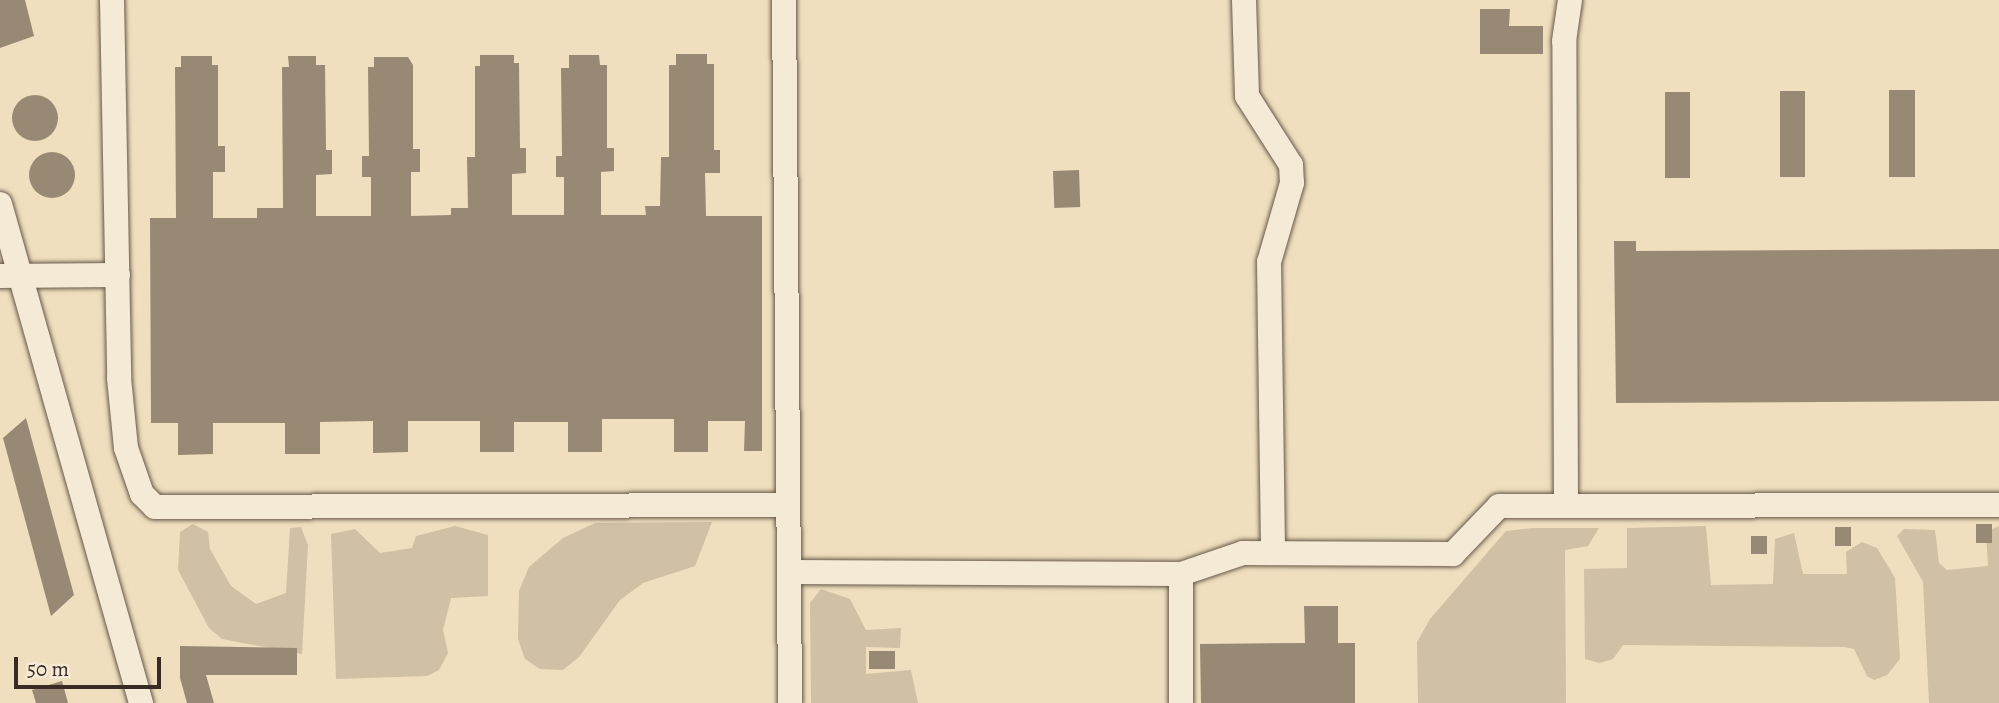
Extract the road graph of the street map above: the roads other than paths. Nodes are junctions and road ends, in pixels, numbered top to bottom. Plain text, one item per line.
1 (112, 0) edge
2 (784, 0) edge
3 (1244, 0) edge
4 (1570, 0) edge
5 (0, 204) edge
6 (118, 275) junction
7 (10, 276) edge
8 (786, 505) junction
9 (1999, 505) edge
10 (1566, 506) junction
11 (1273, 553) junction
12 (789, 572) junction
13 (1181, 574) junction
14 (141, 703) edge
15 (790, 703) edge
16 (1181, 703) edge

1 - 6 street
2 - 8 street
3 - 11 street
4 - 10 street
5 - 7 street
6 - 7 street
6 - 8 street
7 - 14 street
8 - 12 street
9 - 10 street
10 - 11 street
11 - 13 street
12 - 13 street
12 - 15 street
13 - 16 street

